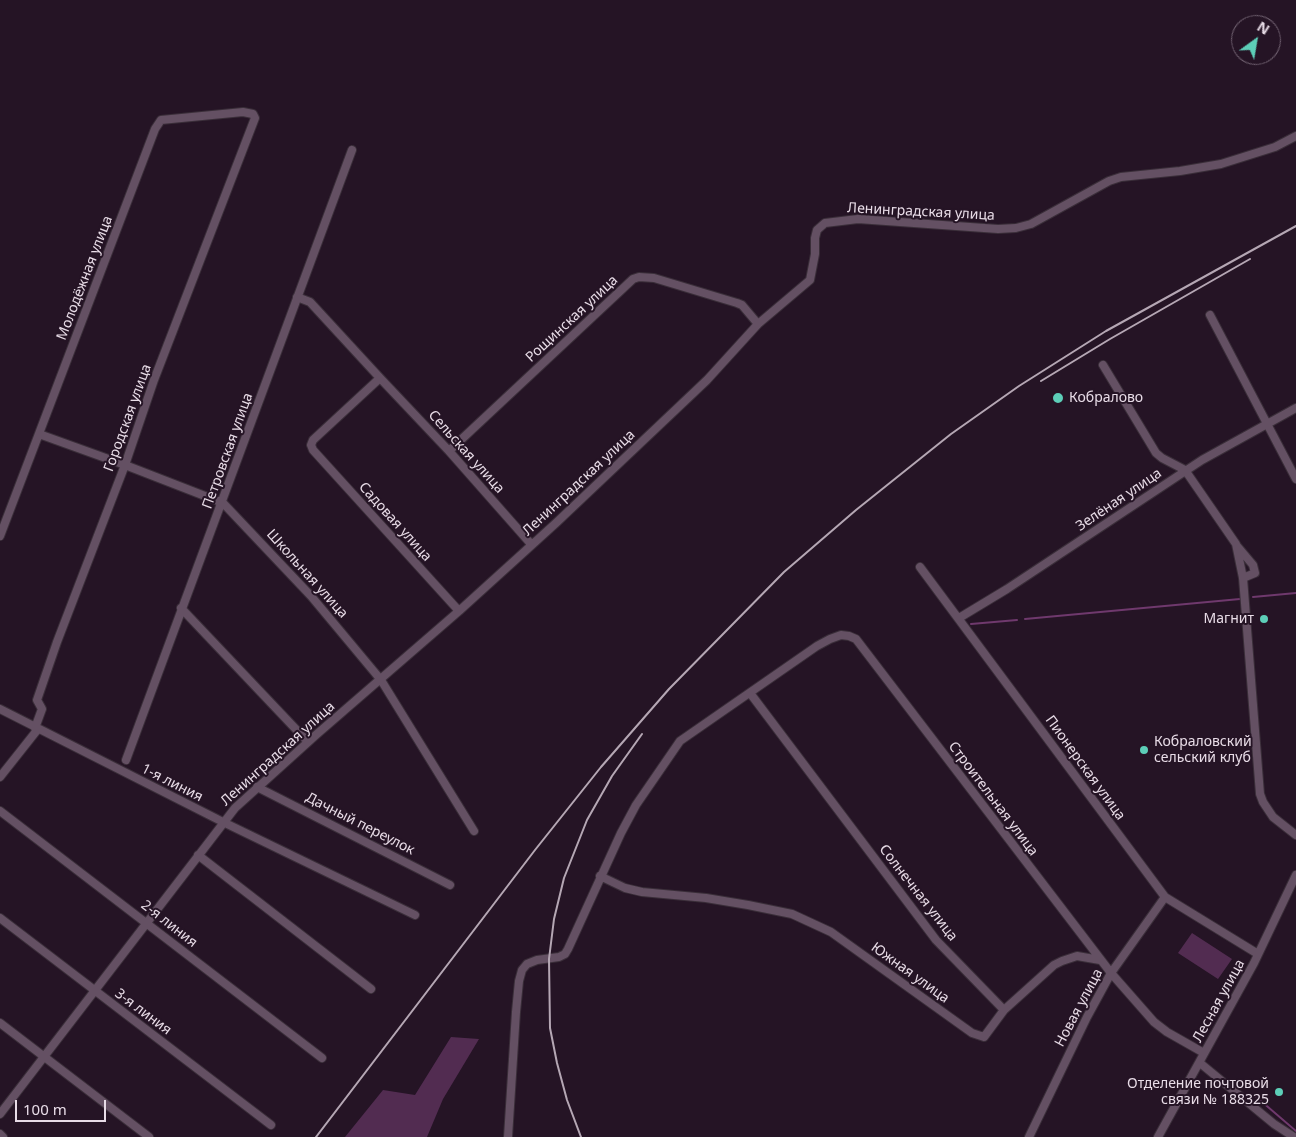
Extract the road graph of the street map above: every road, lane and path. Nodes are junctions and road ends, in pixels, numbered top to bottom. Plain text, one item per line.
1 (255, 118) joint
2 (1296, 136) edge
3 (352, 150) dead end
4 (297, 297) junction
5 (1210, 315) dead end
6 (758, 324) junction
7 (1103, 365) dead end
8 (380, 378) junction
9 (1296, 408) edge
10 (1266, 424) junction
11 (39, 434) junction
12 (449, 451) junction
13 (125, 465) junction
14 (1186, 470) junction
15 (1296, 479) edge
16 (223, 503) junction
17 (0, 536) edge
18 (531, 544) junction
19 (1236, 544) junction
20 (920, 566) dead end
21 (1243, 578) junction
22 (181, 608) junction
23 (459, 611) junction
24 (959, 618) junction
25 (381, 680) junction
26 (750, 693) junction
27 (0, 709) edge
28 (37, 728) junction
29 (308, 742) junction
30 (126, 760) dead end
31 (0, 777) edge
32 (257, 787) junction
33 (0, 811) edge
34 (223, 822) junction
35 (474, 831) dead end
36 (1296, 835) edge
37 (198, 855) junction
38 (1296, 875) edge
39 (600, 876) junction
40 (450, 885) dead end
41 (1165, 897) junction
42 (415, 915) dead end
43 (0, 918) edge
44 (146, 923) junction
45 (1258, 954) junction
46 (1100, 960) junction
47 (1111, 973) junction
48 (371, 988) dead end
49 (94, 990) junction
50 (1004, 1010) junction
51 (0, 1023) edge
52 (1204, 1053) junction
53 (44, 1056) junction
54 (322, 1058) dead end
55 (1200, 1062) junction
56 (0, 1114) edge
57 (271, 1124) dead end
58 (0, 1134) edge
59 (4, 1137) edge
60 (148, 1137) edge
61 (508, 1137) edge
62 (1029, 1137) edge
63 (1158, 1137) edge
64 (1294, 1137) edge

1 - 11 street, Молодёжная улица
1 - 13 street, Городская улица
2 - 6 street, Ленинградская улица
3 - 4 street, Петровская улица
4 - 8 street, Сельская улица
4 - 16 street, Петровская улица
5 - 10 street
6 - 12 street, Рощинская улица
6 - 18 street, Ленинградская улица
7 - 14 street
8 - 12 street, Сельская улица
8 - 23 street, Садовая улица
9 - 10 street, Зелёная улица
10 - 14 street, Зелёная улица
10 - 15 street
11 - 13 street, Школьная улица
11 - 17 street, Молодёжная улица
12 - 18 street, Сельская улица
13 - 16 street, Школьная улица
13 - 28 street, Городская улица
14 - 19 street
14 - 24 street, Зелёная улица
16 - 22 street, Петровская улица
16 - 25 street, Школьная улица
18 - 23 street, Ленинградская улица
19 - 21 street
19 - 21 street
20 - 24 street, Пионерская улица
21 - 36 street
22 - 29 street
22 - 30 street, Петровская улица
23 - 25 street, Ленинградская улица
24 - 41 street, Пионерская улица
25 - 29 street, Ленинградская улица
25 - 35 street, Школьная улица
26 - 39 street, Строительная улица
26 - 46 street, Строительная улица
26 - 50 street, Солнечная улица
27 - 28 street, 1-я линия
28 - 31 street
28 - 34 street, 1-я линия
29 - 32 street, Ленинградская улица
32 - 34 street, Ленинградская улица
32 - 40 street, Дачный переулок
33 - 44 street, 2-я линия
34 - 37 street, Ленинградская улица
34 - 42 street, 1-я линия
37 - 44 street, Ленинградская улица
37 - 48 street
38 - 45 street, Лесная улица
39 - 50 street, Южная улица
39 - 61 street, Строительная улица
41 - 45 street, Пионерская улица
41 - 47 street, Новая улица
43 - 49 street, 3-я линия
44 - 49 street, Ленинградская улица
44 - 54 street, 2-я линия
45 - 52 street, Лесная улица
46 - 47 street, Строительная улица
46 - 50 street
47 - 52 street, Строительная улица
47 - 62 street, Новая улица
49 - 53 street, Ленинградская улица
49 - 57 street, 3-я линия
51 - 53 street
52 - 55 street, Лесная улица
53 - 56 street, Ленинградская улица
53 - 60 street
55 - 63 street, Лесная улица
55 - 64 street
58 - 59 street

